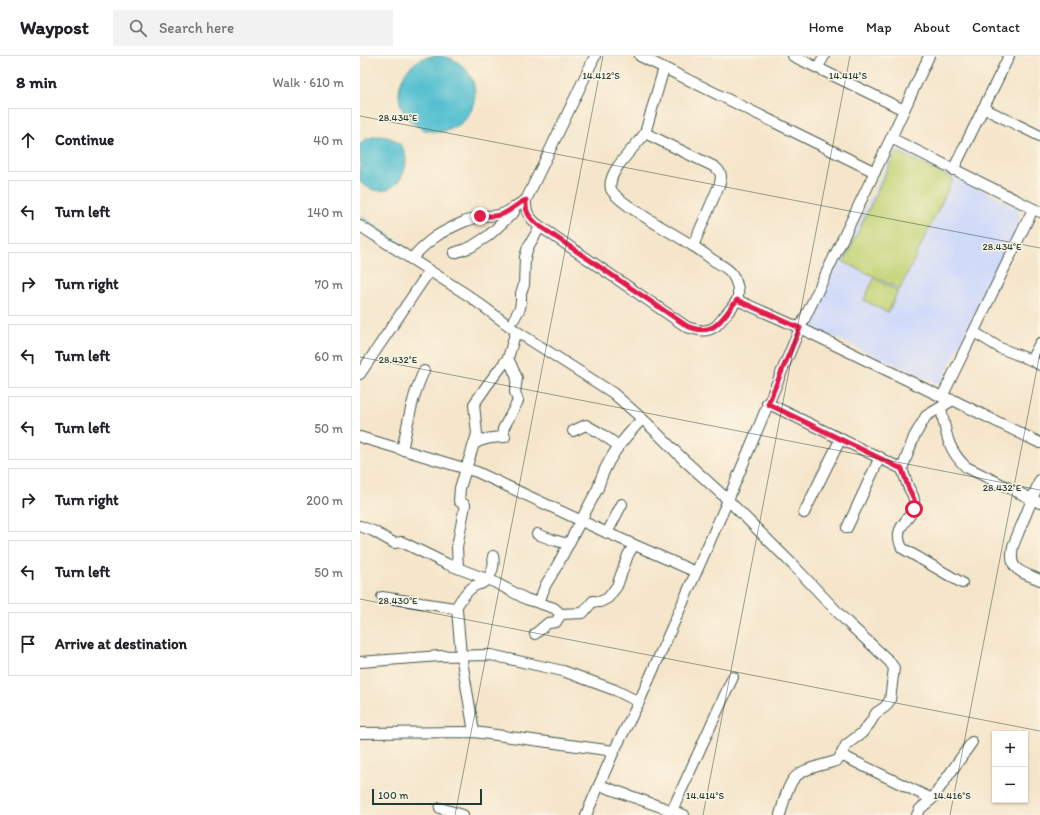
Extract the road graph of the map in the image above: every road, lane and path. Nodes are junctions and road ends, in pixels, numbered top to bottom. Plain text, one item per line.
1 (595, 56) edge
2 (640, 56) edge
3 (793, 56) edge
4 (824, 56) edge
5 (929, 56) edge
6 (1009, 56) edge
7 (818, 67) junction
8 (664, 68) junction
9 (983, 108) junction
10 (904, 110) junction
11 (1035, 131) edge
12 (645, 134) junction
13 (1040, 136) edge
14 (892, 138) junction
15 (954, 170) junction
16 (875, 172) junction
17 (526, 205) junction
18 (1037, 210) edge
19 (360, 226) edge
20 (540, 227) junction
21 (694, 246) junction
22 (454, 253) dead end
23 (411, 259) junction
24 (428, 273) dead end
25 (737, 300) junction
26 (514, 319) dead end
27 (800, 328) junction
28 (516, 331) junction
29 (974, 332) junction
30 (1040, 343) edge
31 (508, 358) junction
32 (1031, 360) junction
33 (1040, 365) edge
34 (424, 371) dead end
35 (360, 374) edge
36 (942, 397) junction
37 (953, 400) junction
38 (768, 404) junction
39 (941, 408) junction
40 (642, 419) junction
41 (573, 430) dead end
42 (360, 437) edge
43 (841, 438) junction
44 (1040, 443) edge
45 (474, 444) junction
46 (619, 446) junction
47 (402, 450) junction
48 (880, 457) junction
49 (467, 469) junction
50 (902, 469) junction
51 (1040, 480) edge
52 (728, 500) junction
53 (1036, 501) edge
54 (622, 504) dead end
55 (804, 513) dead end
56 (581, 520) junction
57 (360, 526) edge
58 (847, 528) dead end
59 (607, 533) junction
60 (537, 534) dead end
61 (569, 544) junction
62 (634, 545) junction
63 (493, 556) dead end
64 (458, 568) junction
65 (696, 572) junction
66 (486, 579) junction
67 (1040, 580) edge
68 (962, 583) dead end
69 (382, 597) dead end
70 (539, 603) junction
71 (455, 609) junction
72 (560, 614) junction
73 (535, 634) dead end
74 (461, 655) junction
75 (360, 662) edge
76 (733, 677) dead end
77 (639, 702) junction
78 (474, 732) junction
79 (360, 733) edge
80 (972, 742) dead end
81 (614, 751) junction
82 (841, 755) junction
83 (599, 785) junction
84 (932, 799) junction
85 (440, 808) dead end
86 (671, 813) edge
87 (462, 815) edge
88 (586, 815) edge
89 (684, 815) edge
90 (780, 815) edge
91 (917, 815) edge

1 - 17 street
2 - 8 street
3 - 7 street
4 - 7 street
5 - 10 street
6 - 9 street
7 - 10 street
8 - 12 street
8 - 16 street
9 - 11 street
9 - 15 street
10 - 14 street
11 - 13 street
12 - 21 street
12 - 21 street
14 - 15 street
14 - 16 street
15 - 18 street
16 - 27 street
17 - 20 street
17 - 22 street
17 - 23 street
18 - 29 street
19 - 23 street
20 - 25 street
20 - 26 street
21 - 25 street
23 - 28 street
24 - 35 street
25 - 27 street
27 - 36 street
27 - 38 street
28 - 31 street
28 - 40 street
29 - 32 street
29 - 36 street
30 - 32 street
31 - 45 street
31 - 45 street
32 - 33 street
34 - 47 street
36 - 37 street
37 - 39 street
37 - 44 street
38 - 43 street
38 - 52 street
39 - 50 street
39 - 53 street
40 - 46 street
40 - 52 street
41 - 46 street
42 - 47 street
43 - 48 street
43 - 55 street
45 - 49 street
46 - 56 street
47 - 49 street
48 - 50 street
48 - 58 street
49 - 56 street
49 - 64 street
50 - 68 street
51 - 53 street
52 - 65 street
52 - 82 street
53 - 67 street
54 - 59 street
56 - 59 street
56 - 61 street
57 - 64 street
59 - 62 street
60 - 61 street
61 - 70 street
62 - 65 street
62 - 72 street
63 - 66 street
64 - 66 street
65 - 77 street
66 - 70 street
66 - 71 street
69 - 71 street
70 - 72 street
71 - 74 street
72 - 73 street
74 - 75 street
74 - 77 street
74 - 78 street
76 - 86 street
77 - 81 street
78 - 79 street
78 - 81 street
80 - 84 street
81 - 83 street
82 - 84 street
82 - 90 street
83 - 86 street
83 - 88 street
84 - 91 street
85 - 87 street
86 - 89 street

